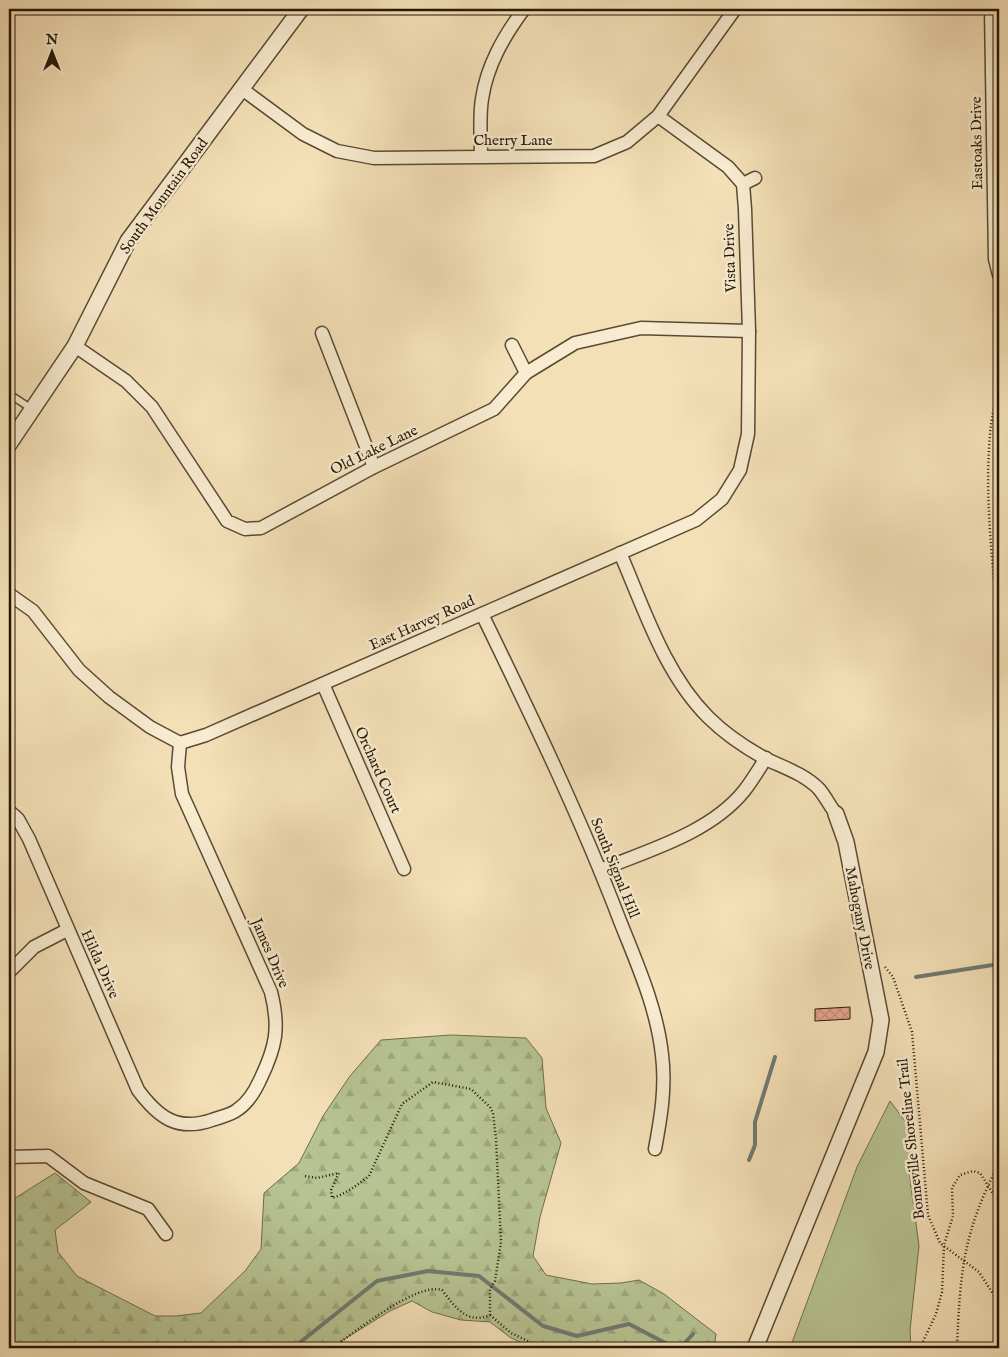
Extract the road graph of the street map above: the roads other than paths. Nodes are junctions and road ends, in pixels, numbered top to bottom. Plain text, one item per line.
1 (524, 9) edge
2 (736, 9) edge
3 (991, 9) edge
4 (294, 11) edge
5 (242, 89) junction
6 (658, 116) junction
7 (481, 156) junction
8 (755, 178) dead end
9 (743, 184) junction
10 (999, 275) edge
11 (749, 331) junction
12 (322, 333) dead end
13 (512, 345) dead end
14 (75, 346) junction
15 (526, 373) junction
16 (9, 394) edge
17 (33, 410) junction
18 (9, 444) edge
19 (374, 467) junction
20 (620, 553) junction
21 (9, 594) edge
22 (482, 614) junction
23 (322, 684) junction
24 (180, 743) junction
25 (766, 758) junction
26 (9, 811) edge
27 (836, 814) joint
28 (404, 869) dead end
29 (600, 870) junction
30 (67, 930) junction
31 (9, 972) edge
32 (173, 1123) joint
33 (655, 1148) dead end
34 (9, 1157) edge
35 (166, 1234) dead end
36 (755, 1348) edge

1 - 7 street
2 - 6 street, Cherry Lane
3 - 10 street, Eastoaks Drive
4 - 5 street, South Mountain Road
5 - 7 street, Cherry Lane
5 - 14 street, South Mountain Road
6 - 7 street, Cherry Lane
6 - 9 street
8 - 9 street
9 - 11 street, Vista Drive
11 - 15 street, Old Lake Lane
11 - 20 street, East Harvey Road
12 - 19 street
13 - 15 street
14 - 17 street, South Mountain Road
14 - 19 street, Old Lake Lane
15 - 19 street, Old Lake Lane
16 - 17 lane
17 - 18 street, South Mountain Road
20 - 22 street, East Harvey Road
20 - 25 street, Mahogany Drive
21 - 24 street
22 - 23 street, East Harvey Road
22 - 29 street, South Signal Hill
23 - 24 street, East Harvey Road
23 - 28 street, Orchard Court
24 - 32 street, James Drive
25 - 27 street, Mahogany Drive
25 - 29 street
26 - 30 street, Hilda Drive
27 - 36 street, Mahogany Drive
29 - 33 street, South Signal Hill
30 - 31 street
30 - 32 street, Hilda Drive
34 - 35 street

